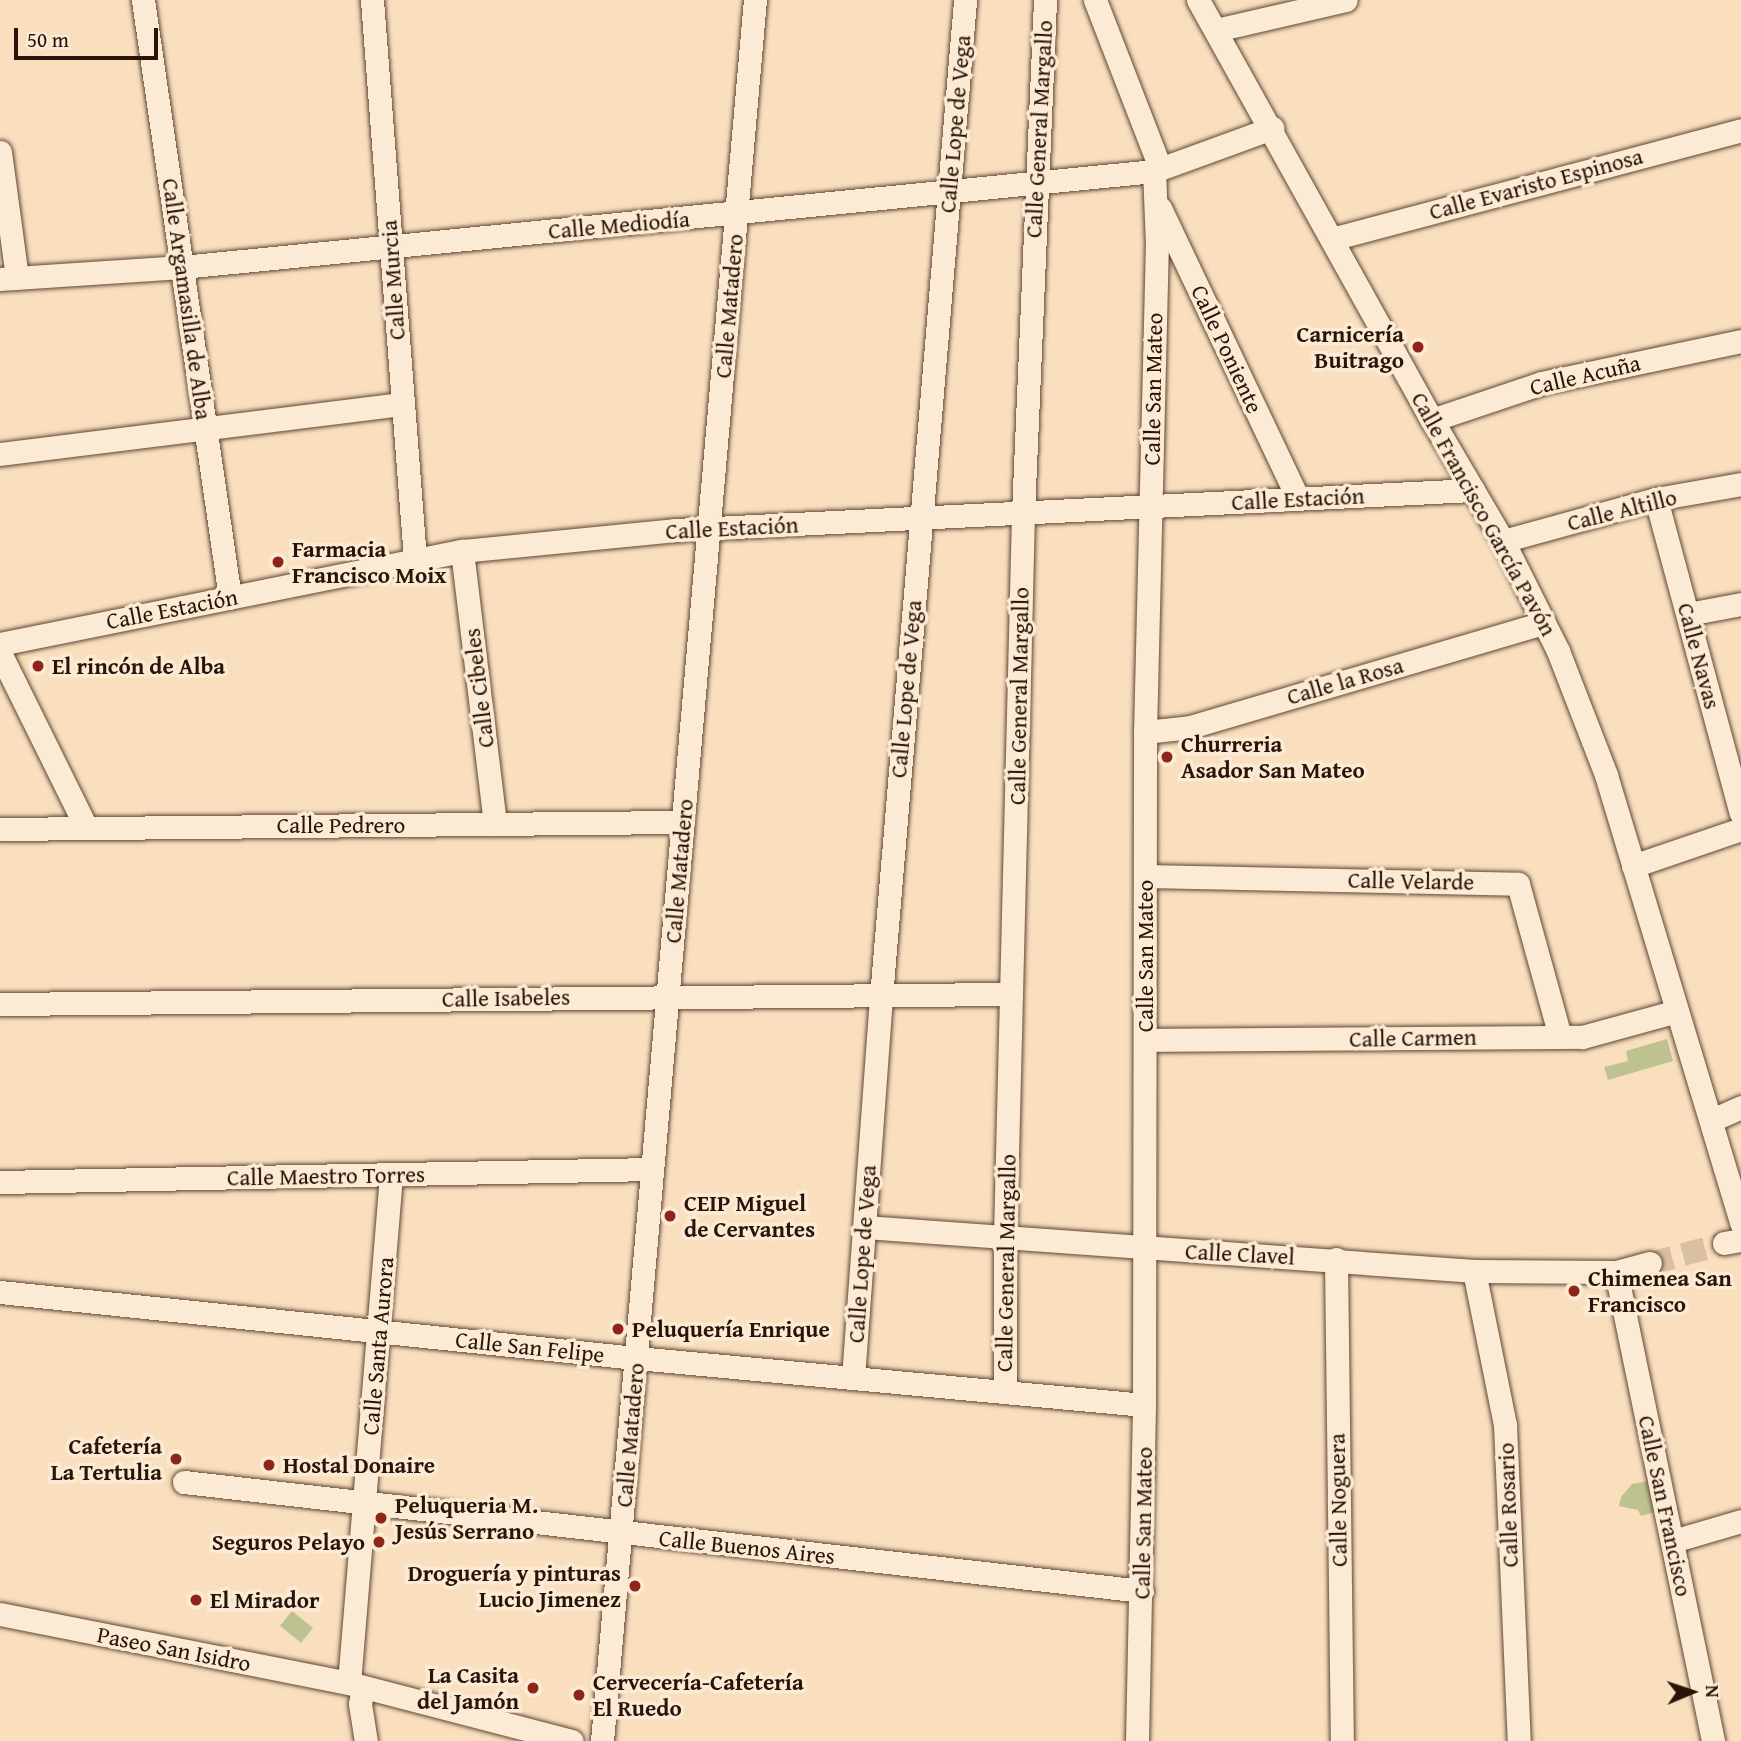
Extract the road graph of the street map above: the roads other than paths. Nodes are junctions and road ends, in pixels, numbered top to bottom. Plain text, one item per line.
1 (144, 0) edge
2 (372, 0) edge
3 (755, 0) edge
4 (965, 0) edge
5 (1045, 0) edge
6 (1095, 0) edge
7 (1198, 0) edge
8 (1346, 0) edge
9 (1216, 30) junction
10 (1272, 128) junction
11 (1741, 130) edge
12 (0, 152) edge
13 (1157, 169) junction
14 (1035, 182) junction
15 (950, 191) junction
16 (1156, 199) junction
17 (736, 214) junction
18 (1332, 239) junction
19 (390, 245) junction
20 (182, 267) junction
21 (8, 279) edge
22 (1741, 341) edge
23 (402, 404) junction
24 (1432, 420) junction
25 (206, 430) junction
26 (0, 454) edge
27 (1741, 484) edge
28 (1473, 490) junction
29 (1298, 499) junction
30 (1656, 499) junction
31 (1150, 507) junction
32 (1023, 513) junction
33 (920, 518) junction
34 (711, 529) junction
35 (1503, 541) junction
36 (462, 551) junction
37 (415, 559) junction
38 (230, 598) junction
39 (1741, 604) edge
40 (1688, 614) junction
41 (1544, 623) junction
42 (0, 644) edge
43 (0, 653) edge
44 (1146, 732) junction
45 (1741, 813) edge
46 (683, 822) junction
47 (495, 824) junction
48 (86, 827) junction
49 (0, 829) edge
50 (1741, 829) edge
51 (1633, 866) junction
52 (1145, 876) junction
53 (1011, 994) junction
54 (668, 996) junction
55 (881, 997) junction
56 (0, 1004) edge
57 (1678, 1011) junction
58 (1560, 1036) junction
59 (1145, 1040) junction
60 (1741, 1107) edge
61 (1712, 1120) junction
62 (651, 1169) junction
63 (391, 1175) junction
64 (0, 1182) edge
65 (1741, 1223) edge
66 (865, 1227) junction
67 (1005, 1235) junction
68 (1143, 1248) junction
69 (1335, 1259) junction
70 (1650, 1263) tunnel mouth
71 (1474, 1271) junction
72 (1616, 1272) junction
73 (0, 1293) edge
74 (379, 1330) junction
75 (637, 1358) junction
76 (853, 1378) junction
77 (1004, 1392) junction
78 (1144, 1405) junction
79 (184, 1482) dead end
80 (365, 1505) junction
81 (1741, 1521) edge
82 (621, 1533) junction
83 (1673, 1541) junction
84 (1142, 1591) junction
85 (0, 1614) edge
86 (356, 1685) junction
87 (366, 1741) edge
88 (572, 1741) edge
89 (602, 1741) edge
90 (1137, 1741) edge
91 (1342, 1741) edge
92 (1519, 1741) edge
93 (1713, 1741) edge

1 - 20 street, Calle Argamasilla de Alba
2 - 19 street, Calle Murcia
3 - 17 street, Calle Matadero
4 - 15 street, Calle Lope de Vega
5 - 14 street, Calle General Margallo
6 - 13 street, Calle San Mateo
7 - 9 street, Calle Francisco García Pavón
8 - 9 street
9 - 10 street, Calle Francisco García Pavón
10 - 13 street, Calle Mediodía
10 - 18 street, Calle Francisco García Pavón
11 - 18 street, Calle Evaristo Espinosa
12 - 21 street
13 - 14 street, Calle Mediodía
13 - 16 street, Calle San Mateo
14 - 15 street, Calle Mediodía
14 - 32 street, Calle General Margallo
15 - 17 street, Calle Mediodía
15 - 33 street, Calle Lope de Vega
16 - 29 street, Calle Poniente
16 - 31 street, Calle San Mateo
17 - 19 street, Calle Mediodía
17 - 34 street, Calle Matadero
18 - 24 street, Calle Francisco García Pavón
19 - 20 street, Calle Mediodía
19 - 23 street, Calle Murcia
20 - 21 street, Calle Mediodía
20 - 25 street, Calle Argamasilla de Alba
22 - 24 street, Calle Acuña
23 - 25 street
23 - 37 street, Calle Murcia
24 - 28 street, Calle Francisco García Pavón
25 - 26 street
25 - 38 street, Calle Argamasilla de Alba
27 - 30 street, Calle Altillo
28 - 29 street, Calle Estación
28 - 35 street, Calle Francisco García Pavón
29 - 31 street, Calle Estación
30 - 35 street, Calle Altillo
30 - 40 street, Calle Navas
31 - 32 street, Calle Estación
31 - 44 street, Calle San Mateo
32 - 33 street, Calle Estación
32 - 53 street, Calle General Margallo
33 - 34 street, Calle Estación
33 - 55 street, Calle Lope de Vega
34 - 36 street, Calle Estación
34 - 46 street, Calle Matadero
35 - 41 street, Calle Francisco García Pavón
36 - 37 street, Calle Estación
36 - 47 street, Calle Cibeles
37 - 38 street, Calle Estación
38 - 42 street, Calle Estación
39 - 40 street
40 - 45 street, Calle Navas
41 - 44 street, Calle la Rosa
41 - 51 street, Calle Francisco García Pavón
43 - 48 street
44 - 52 street, Calle San Mateo
46 - 47 street, Calle Pedrero
46 - 54 street, Calle Matadero
47 - 48 street, Calle Pedrero
48 - 49 street, Calle Pedrero
50 - 51 street
51 - 57 street, Calle Francisco García Pavón
52 - 58 street, Calle Velarde
52 - 59 street, Calle San Mateo
53 - 55 street, Calle Isabeles
53 - 67 street, Calle General Margallo
54 - 55 street, Calle Isabeles
54 - 56 street, Calle Isabeles
54 - 62 street, Calle Matadero
55 - 66 street, Calle Lope de Vega
57 - 58 street, Calle Carmen
57 - 61 street, Calle Francisco García Pavón
58 - 59 street, Calle Carmen
59 - 68 street, Calle San Mateo
60 - 61 street
61 - 65 street, Calle Francisco García Pavón
62 - 63 street, Calle Maestro Torres
62 - 75 street, Calle Matadero
63 - 64 street, Calle Maestro Torres
63 - 74 street, Calle Santa Aurora
66 - 67 street, Calle Clavel
66 - 76 street, Calle Lope de Vega
67 - 68 street, Calle Clavel
67 - 77 street, Calle General Margallo
68 - 69 street, Calle Clavel
68 - 78 street, Calle San Mateo
69 - 71 street, Calle Clavel
69 - 91 street, Calle Noguera
70 - 72 street, Calle Clavel
71 - 72 street, Calle Clavel
71 - 92 street, Calle Rosario
72 - 83 street, Calle San Francisco
73 - 74 street, Calle San Felipe
74 - 75 street, Calle San Felipe
74 - 80 street, Calle Santa Aurora
75 - 76 street, Calle San Felipe
75 - 82 street, Calle Matadero
76 - 77 street, Calle San Felipe
77 - 78 street, Calle San Felipe
78 - 84 street, Calle San Mateo
79 - 80 street, Calle Buenos Aires
80 - 82 street, Calle Buenos Aires
80 - 86 street, Calle Santa Aurora
81 - 83 street
82 - 84 street, Calle Buenos Aires
82 - 89 street, Calle Matadero
83 - 93 street, Calle San Francisco
84 - 90 street, Calle San Mateo
85 - 86 street, Paseo San Isidro
86 - 87 street, Calle Santa Aurora
86 - 88 street, Paseo San Isidro

